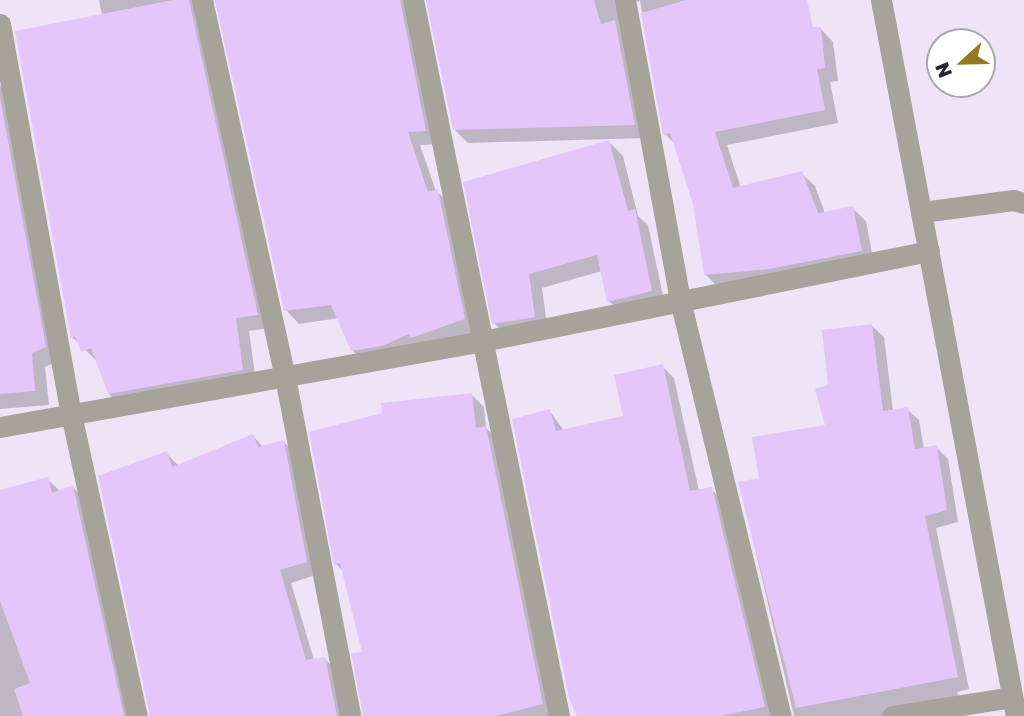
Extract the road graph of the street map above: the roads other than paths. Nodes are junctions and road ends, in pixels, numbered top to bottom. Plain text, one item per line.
1 (202, 0) edge
2 (413, 0) edge
3 (625, 0) edge
4 (881, 0) edge
5 (0, 24) edge
6 (1024, 203) edge
7 (922, 212) junction
8 (929, 251) junction
9 (680, 300) junction
10 (483, 341) junction
11 (285, 377) junction
12 (71, 414) junction
13 (0, 427) edge
14 (1014, 706) edge
15 (137, 716) edge
16 (351, 716) edge
17 (559, 716) edge
18 (781, 716) edge
19 (892, 716) edge

1 - 11 street
2 - 10 street
3 - 9 street
4 - 7 street
5 - 12 street
6 - 7 street
7 - 8 street
8 - 9 street
8 - 14 street
9 - 10 street
9 - 18 street
10 - 11 street
10 - 17 street
11 - 12 street
11 - 16 street
12 - 13 street
12 - 15 street
14 - 19 street

